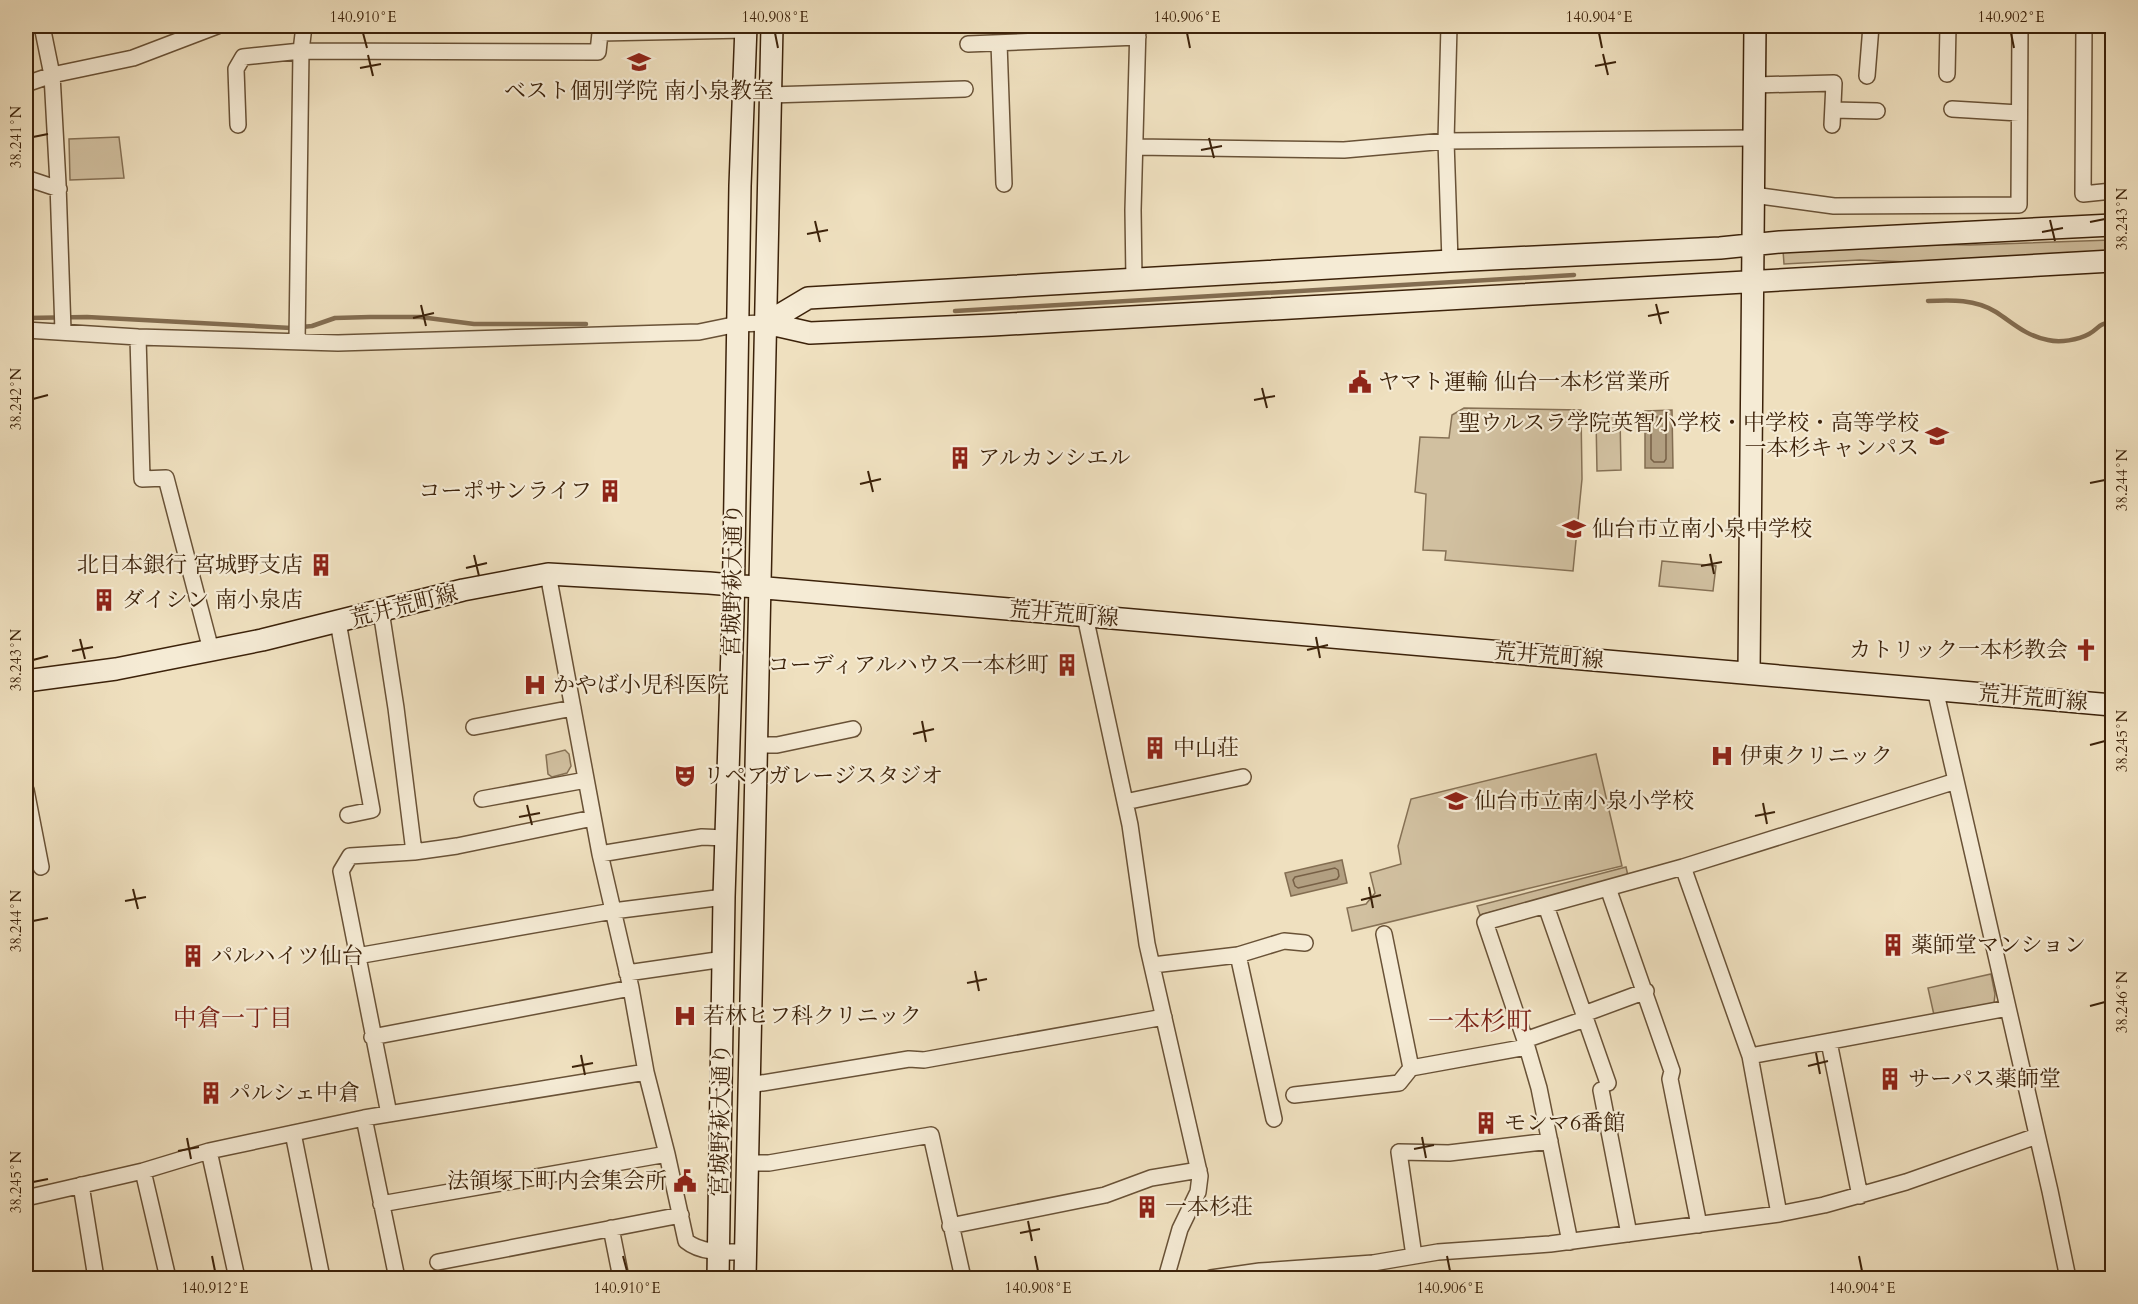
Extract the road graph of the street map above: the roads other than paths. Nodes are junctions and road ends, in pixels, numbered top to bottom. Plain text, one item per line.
1 (42, 26) edge
2 (217, 26) edge
3 (304, 26) edge
4 (772, 26) edge
5 (1449, 26) edge
6 (1755, 26) edge
7 (1871, 26) edge
8 (1948, 26) edge
9 (2020, 26) edge
10 (2085, 26) edge
11 (746, 28) edge
12 (1138, 32) edge
13 (999, 43) junction
14 (968, 44) dead end
15 (301, 51) junction
16 (1947, 74) dead end
17 (52, 75) junction
18 (1867, 76) dead end
19 (26, 84) edge
20 (1754, 85) junction
21 (965, 89) dead end
22 (770, 95) junction
23 (1952, 109) dead end
24 (1877, 111) dead end
25 (2019, 113) junction
26 (238, 125) dead end
27 (1753, 138) junction
28 (1446, 141) junction
29 (1136, 147) junction
30 (26, 178) edge
31 (1004, 184) dead end
32 (59, 189) junction
33 (2112, 192) edge
34 (1753, 195) junction
35 (1943, 206) junction
36 (2112, 225) edge
37 (1945, 233) junction
38 (1752, 244) junction
39 (1450, 261) junction
40 (2112, 261) edge
41 (1134, 280) junction
42 (1752, 281) junction
43 (62, 322) junction
44 (766, 323) junction
45 (738, 324) junction
46 (26, 330) edge
47 (297, 333) junction
48 (138, 337) junction
49 (548, 574) junction
50 (733, 585) junction
51 (759, 588) junction
52 (381, 611) junction
53 (1085, 616) junction
54 (338, 622) junction
55 (211, 650) junction
56 (1749, 673) junction
57 (26, 681) edge
58 (1935, 689) junction
59 (2112, 705) edge
60 (573, 708) junction
61 (474, 727) dead end
62 (853, 729) dead end
63 (757, 745) junction
64 (1243, 777) dead end
65 (586, 780) junction
66 (1956, 782) junction
67 (26, 790) edge
68 (482, 799) dead end
69 (1125, 802) junction
70 (348, 814) dead end
71 (593, 818) junction
72 (726, 838) junction
73 (414, 852) junction
74 (600, 854) junction
75 (41, 867) dead end
76 (1683, 867) junction
77 (1608, 888) junction
78 (724, 897) junction
79 (1546, 906) junction
80 (613, 911) junction
81 (1384, 934) dead end
82 (1305, 943) dead end
83 (1238, 955) junction
84 (357, 956) junction
85 (724, 959) junction
86 (1153, 965) junction
87 (629, 981) junction
88 (1646, 991) junction
89 (2008, 1008) junction
90 (1584, 1016) junction
91 (1164, 1017) junction
92 (372, 1037) junction
93 (1829, 1042) junction
94 (1526, 1044) junction
95 (1750, 1056) junction
96 (1411, 1068) junction
97 (646, 1072) junction
98 (750, 1085) junction
99 (1294, 1095) dead end
100 (389, 1114) junction
101 (364, 1119) junction
102 (1274, 1119) dead end
103 (292, 1133) junction
104 (2037, 1136) junction
105 (1550, 1141) junction
106 (209, 1151) junction
107 (667, 1154) junction
108 (747, 1163) junction
109 (1199, 1170) junction
110 (143, 1171) junction
111 (81, 1185) junction
112 (1860, 1196) junction
113 (26, 1198) edge
114 (381, 1204) junction
115 (1779, 1214) junction
116 (681, 1215) junction
117 (1699, 1225) junction
118 (950, 1226) junction
119 (611, 1228) junction
120 (1629, 1233) junction
121 (1570, 1242) junction
122 (718, 1251) junction
123 (745, 1252) junction
124 (1414, 1256) junction
125 (438, 1262) dead end
126 (96, 1278) edge
127 (168, 1278) edge
128 (237, 1278) edge
129 (322, 1278) edge
130 (398, 1278) edge
131 (621, 1278) edge
132 (718, 1278) edge
133 (745, 1278) edge
134 (963, 1278) edge
135 (1162, 1278) edge
136 (1212, 1278) edge
137 (2068, 1278) edge

1 - 17 street
2 - 17 street
3 - 15 street
4 - 22 street, 宮城野萩大通り
5 - 28 street
6 - 20 street
7 - 18 street
8 - 16 street
9 - 25 street
10 - 33 street
11 - 15 street
11 - 45 street, 宮城野萩大通り
12 - 13 street
12 - 29 street
13 - 14 street
13 - 31 street
15 - 26 street
15 - 47 street
17 - 19 street
17 - 32 street
20 - 24 street
20 - 27 street
21 - 22 street
22 - 44 street, 宮城野萩大通り
23 - 25 street
25 - 35 street
27 - 28 street
27 - 34 street
28 - 29 street
28 - 39 street
29 - 41 street
30 - 32 street
32 - 43 street
34 - 35 street
34 - 38 street
35 - 37 street
36 - 37 street
37 - 38 street
38 - 39 street
38 - 42 street
39 - 41 street
40 - 42 street
41 - 44 street
42 - 44 street
42 - 56 street
43 - 46 street
43 - 48 street
44 - 45 street
44 - 51 street, 宮城野萩大通り
45 - 47 street
45 - 50 street, 宮城野萩大通り
47 - 48 street
48 - 55 street
49 - 50 street, 荒井荒町線
49 - 52 street, 荒井荒町線
49 - 60 street
50 - 51 street, 荒井荒町線
50 - 72 street, 宮城野萩大通り
51 - 53 street, 荒井荒町線
51 - 63 street, 宮城野萩大通り
52 - 54 street, 荒井荒町線
52 - 73 street
53 - 56 street, 荒井荒町線
53 - 69 street
54 - 55 street, 荒井荒町線
54 - 70 street
55 - 57 street, 荒井荒町線
56 - 58 street, 荒井荒町線
58 - 59 street, 荒井荒町線
58 - 66 street
60 - 61 street
60 - 65 street
62 - 63 street
63 - 98 street, 宮城野萩大通り
64 - 69 street
65 - 68 street
65 - 71 street
66 - 76 street
66 - 89 street
67 - 75 street
69 - 86 street
71 - 73 street
71 - 74 street
72 - 74 street
72 - 78 street, 宮城野萩大通り
73 - 84 street
74 - 80 street
76 - 77 street
76 - 95 street
77 - 79 street
77 - 88 street
78 - 80 street
78 - 85 street, 宮城野萩大通り
79 - 90 street
79 - 94 street
80 - 84 street
80 - 87 street
81 - 96 street
82 - 83 street
83 - 86 street
83 - 102 street
84 - 92 street
85 - 87 street
85 - 122 street, 宮城野萩大通り
86 - 91 street
87 - 92 street
87 - 97 street
88 - 90 street
88 - 117 street
89 - 93 street
89 - 104 street
90 - 94 street
90 - 120 street
91 - 98 street
91 - 109 street
92 - 100 street
93 - 95 street
93 - 112 street
94 - 96 street
94 - 105 street
95 - 115 street
96 - 99 street
97 - 100 street
97 - 107 street
98 - 108 street, 宮城野萩大通り
100 - 101 street
101 - 103 street
101 - 114 street
103 - 106 street
103 - 129 street
104 - 112 street
104 - 137 street
105 - 121 street
105 - 124 street
106 - 110 street
106 - 128 street
107 - 114 street
107 - 116 street
108 - 118 street
108 - 123 street, 宮城野萩大通り
109 - 118 street
109 - 135 street
110 - 111 street
110 - 127 street
111 - 113 street
111 - 126 street
112 - 115 street
114 - 130 street
115 - 117 street
116 - 119 street
116 - 122 street
117 - 120 street
118 - 134 street
119 - 125 street
119 - 131 street
120 - 121 street
121 - 124 street
122 - 123 street
122 - 132 street, 宮城野萩大通り
123 - 133 street, 宮城野萩大通り
124 - 136 street

